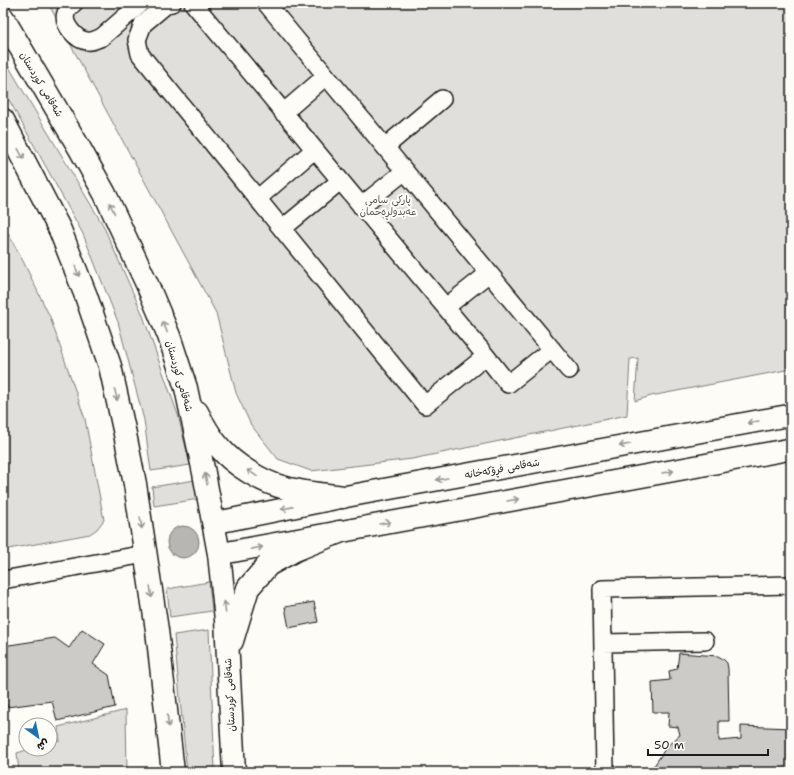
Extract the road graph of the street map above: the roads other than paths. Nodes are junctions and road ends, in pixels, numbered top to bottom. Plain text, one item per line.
1 (74, 3) edge
2 (141, 3) edge
3 (172, 3) edge
4 (266, 3) edge
5 (191, 4) edge
6 (3, 18) edge
7 (326, 76) junction
8 (442, 98) dead end
9 (282, 113) junction
10 (3, 120) edge
11 (385, 147) junction
12 (314, 150) junction
13 (405, 170) junction
14 (340, 181) junction
15 (257, 199) junction
16 (361, 206) junction
17 (282, 230) junction
18 (489, 273) junction
19 (446, 307) junction
20 (552, 349) junction
21 (486, 356) junction
22 (569, 370) dead end
23 (186, 388) junction
24 (791, 415) edge
25 (791, 449) edge
26 (343, 497) junction
27 (214, 523) junction
28 (339, 532) junction
29 (145, 554) junction
30 (219, 554) junction
31 (3, 580) edge
32 (791, 585) edge
33 (705, 641) dead end
34 (603, 643) junction
35 (227, 658) junction
36 (174, 772) edge
37 (234, 772) edge
38 (605, 772) edge

1 - 2 street
3 - 15 street
4 - 7 street
5 - 9 street
23 -> 6 highway, شەقامی کوردستان
7 - 9 street
7 - 11 street
8 - 11 street
9 - 12 street
10 -> 29 highway
11 - 13 street
12 - 14 street
12 - 15 street
13 - 16 street
13 - 18 street
14 - 16 street
14 - 17 street
15 - 17 street
16 - 19 street
17 - 21 street
18 - 19 street
18 - 20 street
19 - 21 street
20 - 21 street
20 - 22 street
26 -> 23 highway
27 -> 23 highway, شەقامی کوردستان
24 -> 26 main road, شەقامی فڕۆکەخانە
28 -> 25 main road
26 -> 27 main road, شەقامی فڕۆکەخانە
27 - 30 highway, شەقامی کوردستان
30 -> 28 main road
28 - 35 highway
29 - 31 street
29 -> 36 highway
35 -> 30 highway, شەقامی کوردستان
32 - 34 street
33 - 34 street
34 - 38 street
35 - 37 highway, شەقامی کوردستان

